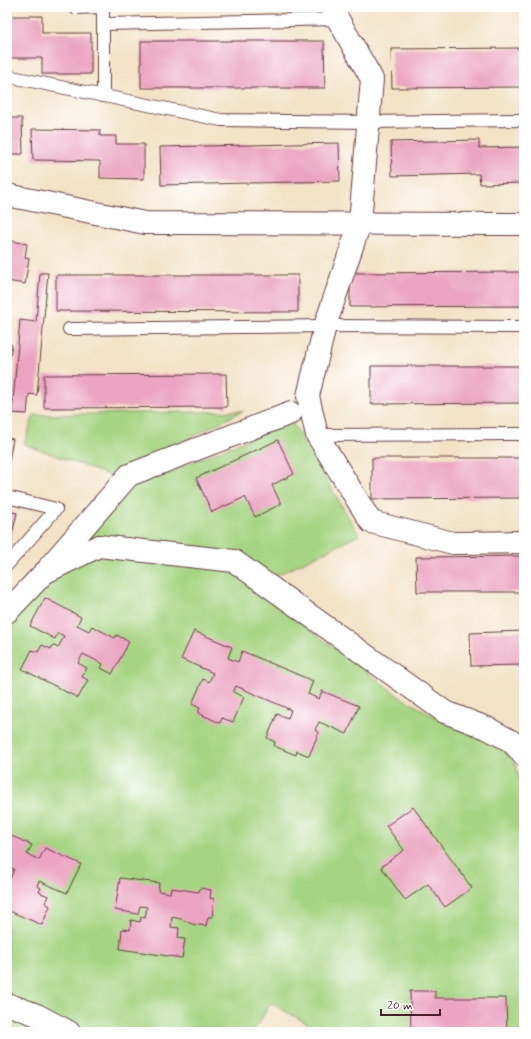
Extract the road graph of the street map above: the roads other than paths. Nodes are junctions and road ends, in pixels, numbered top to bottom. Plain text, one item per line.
1 (75, 7) edge
2 (334, 13) edge
3 (103, 24) junction
4 (7, 76) edge
5 (103, 96) junction
6 (524, 120) edge
7 (369, 122) junction
8 (7, 195) edge
9 (360, 223) junction
10 (524, 224) edge
11 (325, 326) junction
12 (524, 327) edge
13 (69, 328) dead end
14 (291, 413) dead end
15 (524, 434) edge
16 (317, 435) junction
17 (7, 497) edge
18 (524, 542) edge
19 (7, 565) edge
20 (44, 573) junction
21 (7, 612) edge
22 (524, 755) edge
23 (7, 1004) edge
24 (69, 1032) edge

1 - 3 lane
2 - 3 lane
2 - 7 street
3 - 5 lane
4 - 5 lane
5 - 7 lane
6 - 7 lane
7 - 9 street
8 - 9 street
9 - 10 street
9 - 11 street
11 - 12 lane
11 - 13 lane
11 - 16 street
14 - 20 street
15 - 16 lane
16 - 18 street
17 - 19 lane
20 - 21 street
20 - 22 street
23 - 24 street

